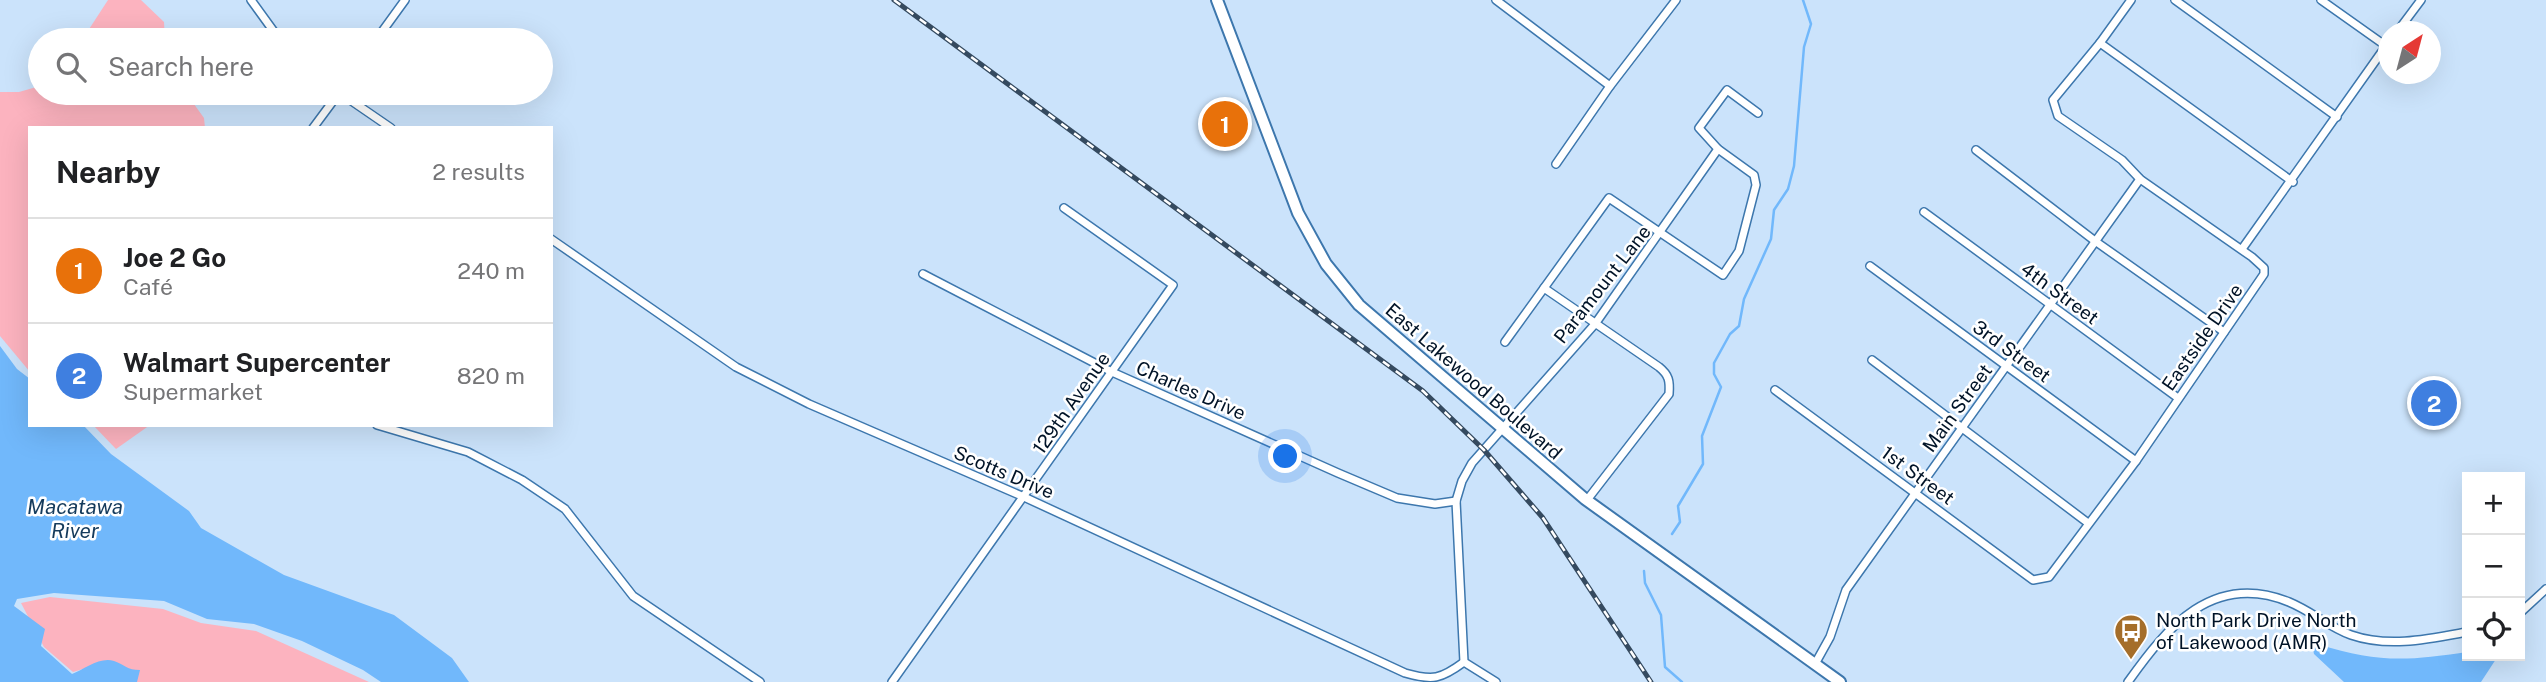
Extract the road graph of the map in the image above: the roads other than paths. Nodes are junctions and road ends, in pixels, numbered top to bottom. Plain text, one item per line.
1 (251, 0) edge
2 (405, 0) edge
3 (1217, 0) edge
4 (1496, 0) edge
5 (1676, 0) edge
6 (2131, 0) edge
7 (2175, 0) edge
8 (2321, 0) edge
9 (2421, 0) edge
10 (2405, 21) edge
11 (271, 28) edge
12 (385, 28) edge
13 (2378, 38) edge
14 (2100, 43) junction
15 (2378, 57) edge
16 (1610, 86) junction
17 (330, 105) edge
18 (357, 105) edge
19 (1758, 113) dead end
20 (2337, 117) junction
21 (314, 126) edge
22 (388, 126) edge
23 (1718, 149) junction
24 (1976, 150) dead end
25 (1556, 164) dead end
26 (2140, 179) junction
27 (2292, 182) junction
28 (1064, 208) dead end
29 (1924, 212) dead end
30 (1661, 234) junction
31 (553, 240) edge
32 (2095, 241) junction
33 (2242, 249) junction
34 (1870, 267) dead end
35 (923, 274) dead end
36 (1544, 288) junction
37 (2050, 305) junction
38 (1595, 324) junction
39 (2224, 332) junction
40 (1505, 342) dead end
41 (1872, 360) dead end
42 (2006, 367) junction
43 (1112, 372) junction
44 (1775, 390) dead end
45 (2178, 398) junction
46 (384, 427) edge
47 (1960, 429) junction
48 (1502, 430) junction
49 (2136, 461) junction
50 (1915, 492) junction
51 (1024, 497) junction
52 (1456, 500) junction
53 (1587, 500) junction
54 (2088, 523) junction
55 (2042, 580) joint
56 (2546, 589) edge
57 (2525, 608) edge
58 (2462, 633) edge
59 (1464, 662) junction
60 (1815, 664) junction
61 (760, 682) edge
62 (892, 682) edge
63 (1496, 682) edge
64 (1840, 682) edge
65 (2128, 682) edge

1 - 11 street
2 - 12 street
3 - 48 main road, East Lakewood Boulevard
4 - 16 street
5 - 16 street
6 - 14 street
7 - 20 street
8 - 13 street
9 - 10 street
14 - 26 street
14 - 27 street
15 - 20 street
16 - 25 street
17 - 21 street
18 - 22 street
19 - 23 street
20 - 27 street
23 - 30 street, Paramount Lane
23 - 30 street
24 - 32 street
26 - 32 street, Main Street
26 - 33 street
27 - 33 street
28 - 43 street, 129th Avenue
29 - 37 street, 4th Street
30 - 36 street
30 - 38 street, Paramount Lane
31 - 51 street, Scotts Drive
32 - 37 street, Main Street
32 - 39 street
33 - 39 street, Eastside Drive
34 - 42 street, 3rd Street
35 - 43 street, Charles Drive
36 - 38 street
36 - 40 street
37 - 42 street, Main Street
37 - 45 street, 4th Street
38 - 48 street, Paramount Lane
38 - 53 street
39 - 45 street, Eastside Drive
41 - 47 street
42 - 47 street, Main Street
42 - 49 street, 3rd Street
43 - 51 street, 129th Avenue
43 - 52 street, Charles Drive
44 - 50 street, 1st Street
45 - 49 street, Eastside Drive
46 - 61 street
47 - 50 street, Main Street
47 - 54 street
48 - 52 street, Paramount Lane
48 - 53 main road, East Lakewood Boulevard
49 - 54 street, Eastside Drive
50 - 55 street, 1st Street
50 - 60 street, Main Street
51 - 59 street, Scotts Drive
51 - 62 street, 129th Avenue
52 - 59 street
53 - 60 main road, East Lakewood Boulevard
54 - 55 street, Eastside Drive
56 - 57 street
58 - 65 street
59 - 63 street
60 - 64 main road, East Lakewood Boulevard

